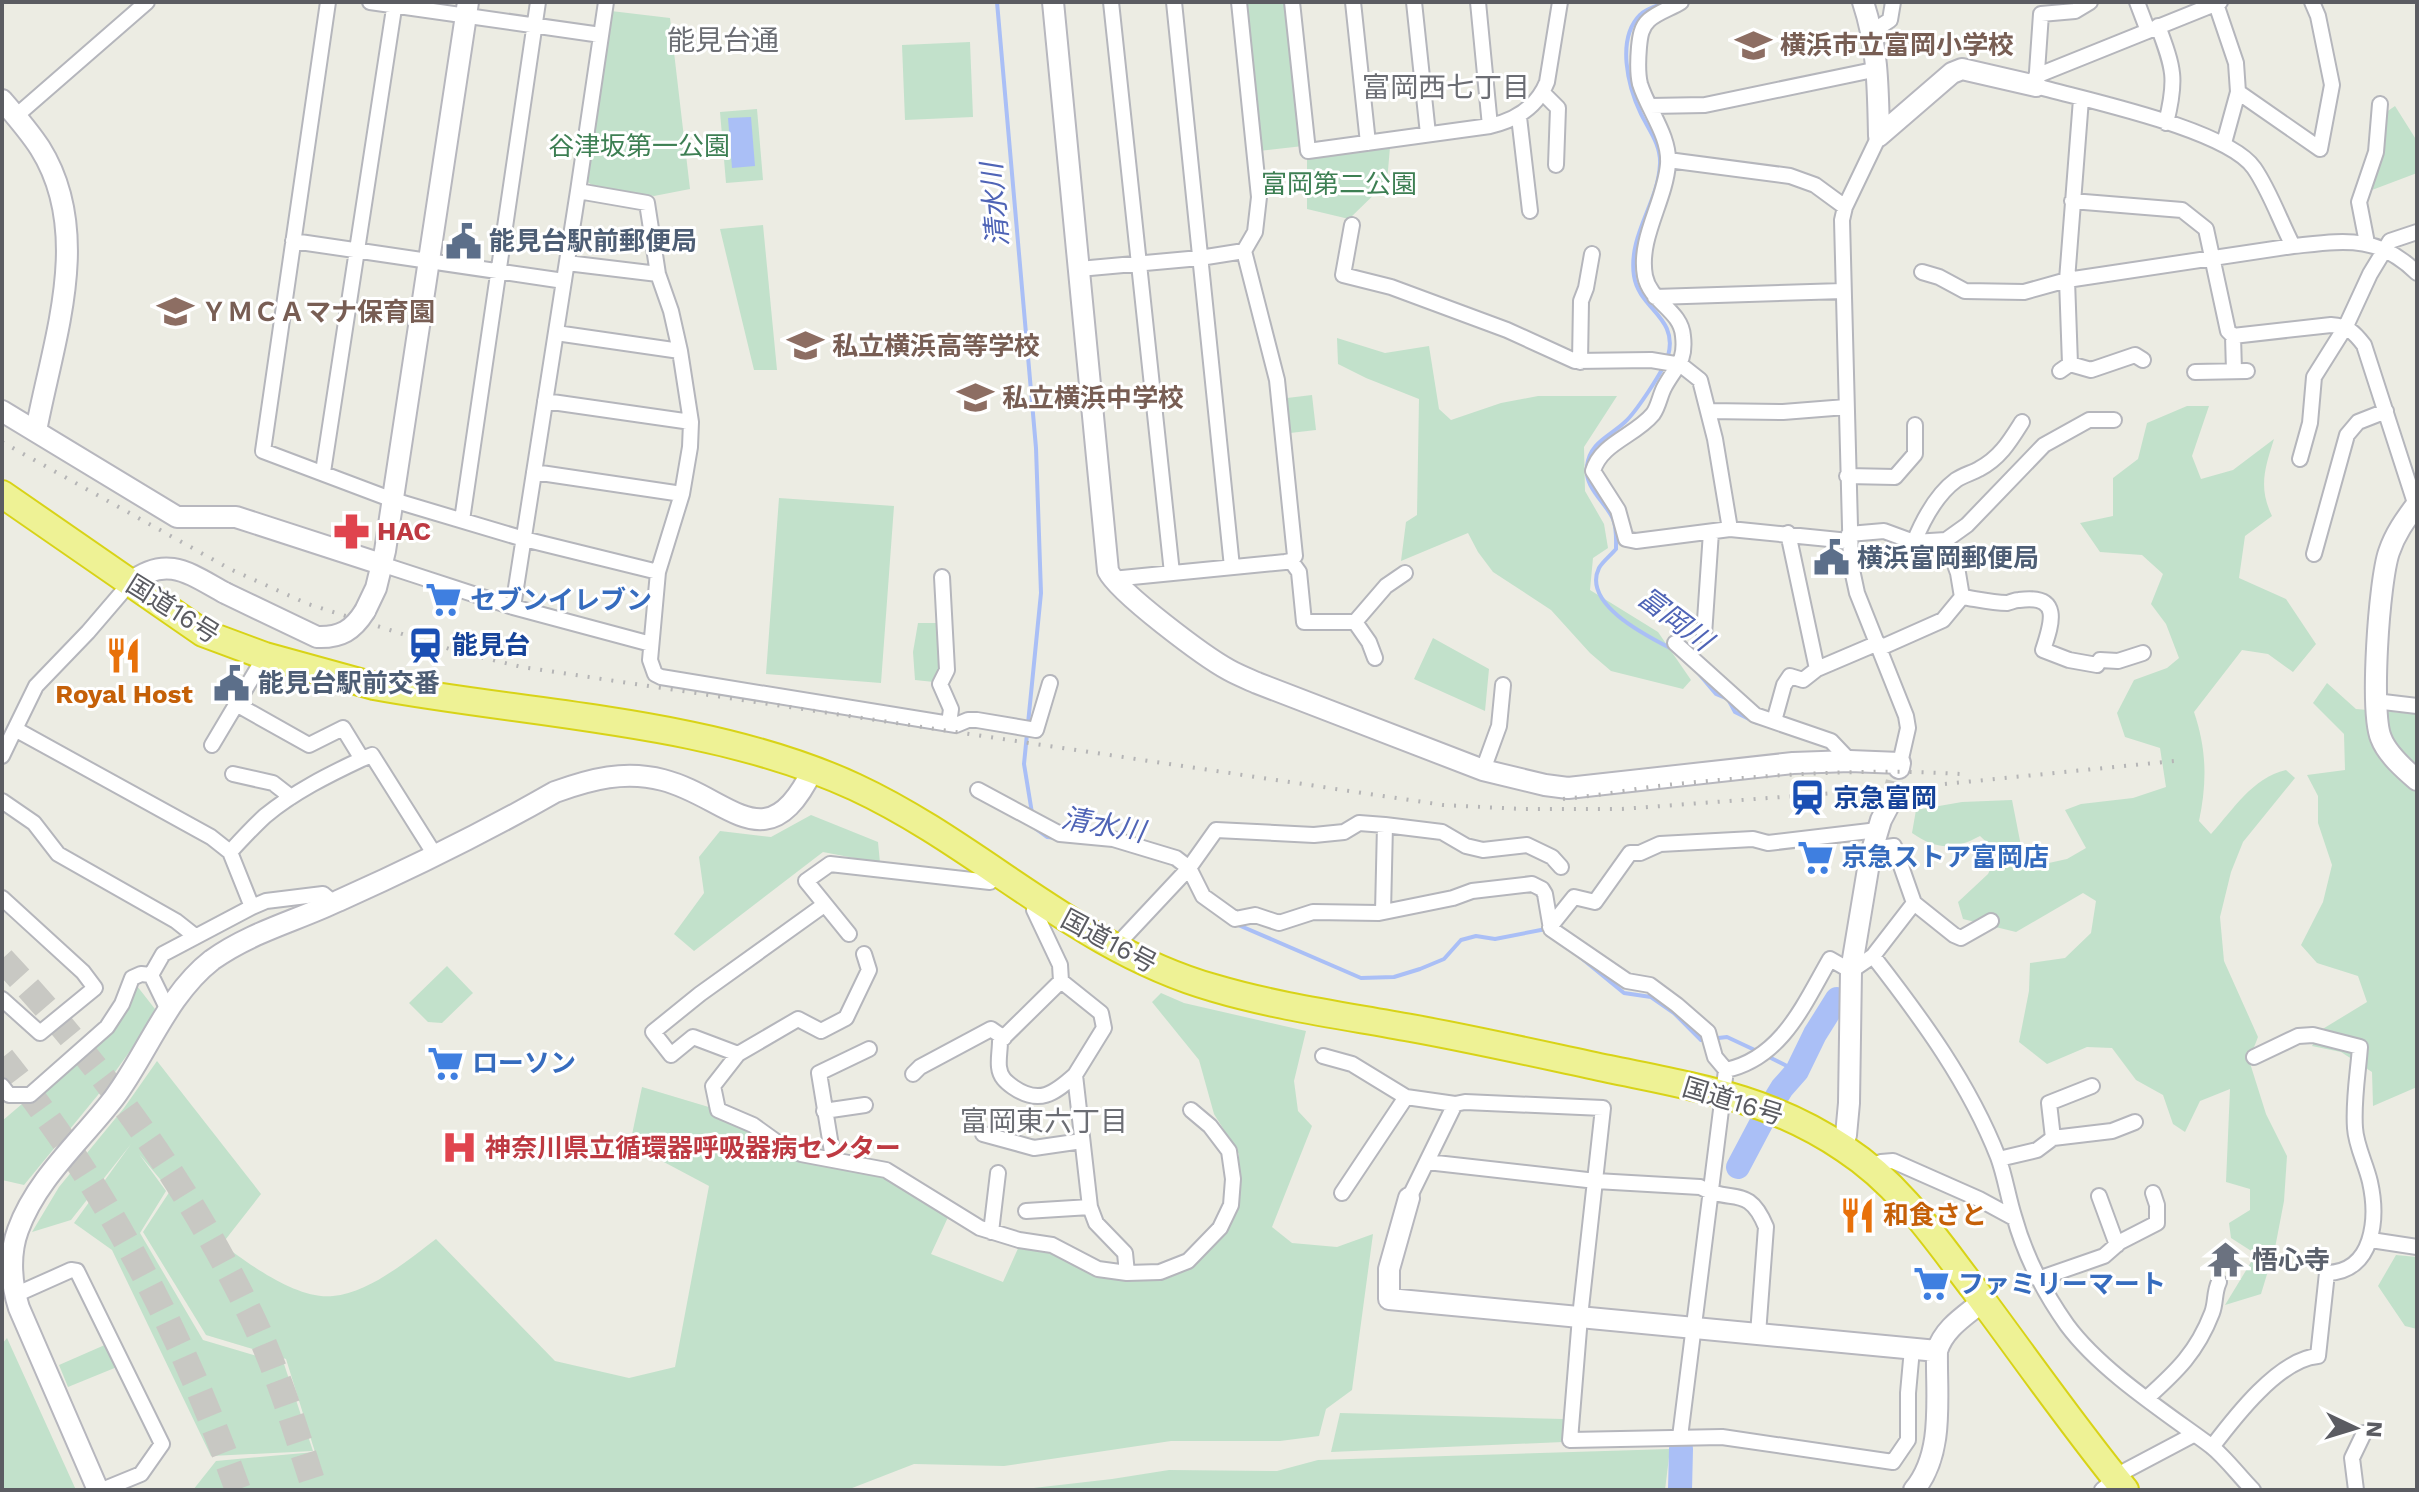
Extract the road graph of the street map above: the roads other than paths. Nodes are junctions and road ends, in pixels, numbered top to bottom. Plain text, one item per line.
1 (147, 2) edge
2 (328, 2) edge
3 (370, 2) edge
4 (538, 2) edge
5 (606, 2) edge
6 (1053, 2) edge
7 (1111, 2) edge
8 (1174, 2) edge
9 (1239, 2) edge
10 (1292, 2) edge
11 (1353, 2) edge
12 (1414, 2) edge
13 (1478, 2) edge
14 (1560, 2) edge
15 (1681, 2) edge
16 (1863, 2) edge
17 (1893, 2) edge
18 (2090, 2) edge
19 (2137, 2) edge
20 (2312, 2) edge
21 (2218, 3) edge
22 (395, 4) edge
23 (467, 9) edge
24 (534, 26) junction
25 (2153, 28) junction
26 (1873, 31) junction
27 (601, 35) junction
28 (1878, 69) junction
29 (2036, 81) junction
30 (2238, 92) junction
31 (1543, 93) junction
32 (2081, 99) junction
33 (2, 100) edge
34 (2380, 104) dead end
35 (1650, 106) junction
36 (16, 116) junction
37 (1519, 117) junction
38 (2166, 123) junction
39 (1490, 126) junction
40 (1428, 134) junction
41 (1879, 136) junction
42 (1368, 143) junction
43 (2224, 143) junction
44 (1668, 160) junction
45 (1556, 165) dead end
46 (578, 191) junction
47 (2072, 201) junction
48 (1845, 207) junction
49 (1530, 211) dead end
50 (1352, 225) dead end
51 (2417, 232) edge
52 (293, 241) junction
53 (2367, 243) junction
54 (2293, 246) junction
55 (2385, 248) junction
56 (356, 251) junction
57 (1244, 251) junction
58 (1592, 254) dead end
59 (1200, 258) junction
60 (2213, 259) junction
61 (429, 261) junction
62 (567, 263) junction
63 (1138, 264) junction
64 (1079, 269) junction
65 (499, 271) junction
66 (1922, 272) dead end
67 (2417, 273) edge
68 (658, 274) junction
69 (2067, 280) junction
70 (564, 281) junction
71 (1843, 291) junction
72 (1655, 297) junction
73 (2346, 326) junction
74 (556, 333) junction
75 (2233, 336) junction
76 (680, 351) junction
77 (2143, 360) dead end
78 (1580, 362) junction
79 (1681, 365) junction
80 (2195, 372) dead end
81 (545, 401) junction
82 (1846, 407) junction
83 (2, 411) edge
84 (1708, 411) junction
85 (2386, 411) junction
86 (2114, 420) dead end
87 (691, 422) junction
88 (2022, 422) dead end
89 (1915, 425) dead end
90 (36, 431) junction
91 (2300, 459) dead end
92 (323, 472) junction
93 (534, 472) junction
94 (1847, 476) junction
95 (682, 494) junction
96 (3, 497) edge
97 (393, 500) junction
98 (2416, 505) edge
99 (462, 520) junction
100 (1730, 529) junction
101 (1711, 532) junction
102 (1788, 533) junction
103 (1849, 537) junction
104 (524, 539) junction
105 (1946, 540) junction
106 (1914, 542) junction
107 (2314, 554) dead end
108 (1291, 561) junction
109 (381, 564) junction
110 (1232, 567) junction
111 (658, 572) junction
112 (1172, 573) junction
113 (1405, 573) dead end
114 (942, 577) dead end
115 (1112, 579) junction
116 (130, 583) junction
117 (1962, 597) junction
118 (513, 607) junction
119 (1355, 622) junction
120 (1704, 635) dead end
121 (1675, 643) dead end
122 (651, 644) junction
123 (1879, 646) junction
124 (2143, 653) dead end
125 (265, 656) junction
126 (1375, 658) dead end
127 (1817, 669) junction
128 (1050, 683) dead end
129 (1503, 685) dead end
130 (2375, 701) junction
131 (236, 704) junction
132 (2417, 706) edge
133 (1774, 721) junction
134 (949, 724) junction
135 (15, 729) junction
136 (212, 745) dead end
137 (2, 756) edge
138 (362, 759) junction
139 (1850, 761) junction
140 (1899, 765) joint
141 (813, 769) junction
142 (1483, 770) junction
143 (233, 774) dead end
144 (2417, 780) edge
145 (978, 790) dead end
146 (291, 797) junction
147 (2, 801) edge
148 (1891, 801) tunnel mouth
149 (1385, 825) junction
150 (1875, 840) junction
151 (230, 852) junction
152 (435, 855) junction
153 (1561, 867) dead end
154 (1189, 868) junction
155 (998, 873) junction
156 (2, 898) edge
157 (1038, 901) junction
158 (334, 903) junction
159 (1914, 903) junction
160 (824, 905) junction
161 (252, 907) junction
162 (1383, 912) junction
163 (1991, 921) dead end
164 (1550, 927) junction
165 (849, 934) dead end
166 (195, 936) junction
167 (1114, 948) junction
168 (864, 954) dead end
169 (1873, 956) junction
170 (1851, 971) junction
171 (151, 975) junction
172 (1061, 981) junction
173 (2, 999) edge
174 (168, 1010) junction
175 (1004, 1038) junction
176 (869, 1049) dead end
177 (738, 1054) junction
178 (1323, 1056) dead end
179 (2254, 1057) dead end
180 (913, 1074) dead end
181 (1075, 1075) junction
182 (1724, 1082) junction
183 (2, 1086) edge
184 (2092, 1086) dead end
185 (1406, 1097) junction
186 (1455, 1104) junction
187 (865, 1105) dead end
188 (1191, 1110) dead end
189 (824, 1111) junction
190 (2135, 1122) dead end
191 (983, 1134) dead end
192 (2053, 1138) junction
193 (1082, 1141) junction
194 (1841, 1146) junction
195 (833, 1158) junction
196 (1999, 1159) junction
197 (1427, 1162) junction
198 (1870, 1167) junction
199 (998, 1173) dead end
200 (1596, 1181) junction
201 (1342, 1193) dead end
202 (1710, 1193) junction
203 (2153, 1193) dead end
204 (2099, 1196) dead end
205 (1409, 1198) joint
206 (1090, 1207) junction
207 (1026, 1211) dead end
208 (2014, 1218) junction
209 (991, 1232) junction
210 (2371, 1240) junction
211 (2117, 1245) junction
212 (2417, 1247) edge
213 (8, 1248) edge
214 (1127, 1273) junction
215 (2038, 1279) junction
216 (2219, 1282) dead end
217 (15, 1295) junction
218 (1983, 1301) junction
219 (1580, 1317) junction
220 (1694, 1328) junction
221 (1758, 1334) junction
222 (1912, 1349) junction
223 (1937, 1351) junction
224 (2147, 1398) junction
225 (2364, 1433) dead end
226 (2193, 1435) junction
227 (1680, 1437) junction
228 (2212, 1447) junction
229 (2114, 1486) edge
230 (100, 1490) edge
231 (1914, 1490) edge
232 (2253, 1490) edge
233 (2356, 1490) edge

1 - 36 street
2 - 52 street
3 - 22 street
4 - 24 street
5 - 27 street
6 - 64 street
7 - 63 street
8 - 59 street
9 - 57 street
10 - 42 street
11 - 42 street
12 - 40 street
13 - 39 street
14 - 31 street
15 - 35 street
16 - 26 street
17 - 26 street
18 - 29 street
19 - 25 street
20 - 30 street
21 - 25 street
21 - 30 street
22 - 23 street
22 - 56 street
23 - 24 street
23 - 61 street
24 - 27 street
24 - 65 street
25 - 29 street
25 - 38 street
26 - 28 street
27 - 46 street
28 - 35 street
28 - 41 street
29 - 32 street
29 - 41 street
30 - 43 street
31 - 37 street
31 - 45 street
32 - 38 street
32 - 47 street
33 - 36 street
34 - 53 street
35 - 44 street
36 - 90 street
37 - 39 street
37 - 49 street
38 - 43 street
39 - 40 street
40 - 42 street
41 - 48 street
43 - 54 street
44 - 48 street
44 - 72 street
46 - 62 street
46 - 68 street
47 - 60 street
47 - 69 street
48 - 71 street
50 - 78 street
51 - 55 street
52 - 56 street
52 - 92 street
53 - 54 street
53 - 55 street
54 - 60 street
55 - 67 street
55 - 73 street
56 - 61 street
56 - 92 street
57 - 59 street
57 - 108 street
58 - 78 street
59 - 63 street
59 - 110 street
60 - 69 street
60 - 75 street
61 - 65 street
61 - 97 street
62 - 68 street
62 - 70 street
63 - 64 street
63 - 112 street
64 - 115 street
65 - 70 street
65 - 99 street
66 - 69 street
68 - 76 street
69 - 77 street
70 - 74 street
71 - 72 street
71 - 82 street
72 - 79 street
73 - 75 street
73 - 85 street
73 - 91 street
74 - 76 street
74 - 81 street
75 - 80 street
76 - 87 street
78 - 79 street
79 - 84 street
79 - 101 street
81 - 87 street
81 - 93 street
82 - 84 street
82 - 94 street
83 - 90 street
84 - 100 street
85 - 98 street
85 - 107 street
86 - 105 street
87 - 95 street
88 - 106 street
89 - 94 street
90 - 109 street
92 - 97 street
93 - 95 street
93 - 104 street
94 - 103 street
95 - 111 street
96 - 116 highway, 国道16号
97 - 99 street
97 - 109 street
98 - 130 street
99 - 104 street
100 - 101 street
100 - 102 street
101 - 120 street
102 - 103 street
102 - 127 street
103 - 106 street
103 - 123 street
104 - 111 street
104 - 118 street
105 - 106 street
105 - 117 street
108 - 110 street
108 - 119 street
109 - 116 street, bridge
109 - 118 street
110 - 112 street
111 - 122 street
112 - 115 street
113 - 119 street
114 - 134 street
115 - 142 street
116 - 125 highway, 国道16号
116 - 135 street
117 - 123 street
117 - 124 street
118 - 122 street
119 - 126 street
121 - 133 street
122 - 134 street
123 - 127 street
123 - 140 street
125 - 131 street
125 - 141 highway, 国道16号
127 - 133 street
128 - 134 street
129 - 142 street
130 - 132 street
130 - 144 street
131 - 136 street
131 - 138 street
133 - 139 street
135 - 137 street
135 - 151 street
138 - 146 street
138 - 152 street
139 - 140 street
139 - 142 street
141 - 152 street
141 - 155 highway, 国道16号
143 - 146 street
145 - 154 street
146 - 151 street
147 - 166 street
148 - 150 street
149 - 153 street
149 - 154 street
149 - 162 street
150 - 159 street
150 - 164 street
150 - 170 street
151 - 161 street
152 - 158 street
154 - 162 street
154 - 167 street
155 - 157 highway, 国道16号
155 - 160 street
156 - 173 street
157 - 167 highway, 国道16号
157 - 172 street
158 - 161 street
158 - 174 street
159 - 163 street
159 - 169 street
160 - 165 street
160 - 177 street
161 - 166 street
162 - 164 street
164 - 182 street
166 - 171 street
167 - 182 highway, 国道16号
168 - 177 street
169 - 170 street
169 - 196 street
170 - 182 street
170 - 194 street
171 - 174 street
171 - 183 street
172 - 175 street
172 - 181 street
174 - 213 street
175 - 180 street
175 - 181 street
176 - 189 street
177 - 195 street
178 - 185 street
179 - 210 street
181 - 193 street
182 - 194 highway, 国道16号
182 - 202 street
184 - 192 street
185 - 186 street
185 - 201 street
186 - 197 street
186 - 200 street
187 - 189 street
188 - 214 street
189 - 195 street
190 - 192 street
191 - 193 street
192 - 196 street
193 - 206 street
194 - 198 highway, 国道16号
195 - 209 street
196 - 208 street
197 - 200 street
197 - 205 street
198 - 208 street
198 - 218 highway, 国道16号
199 - 209 street
200 - 202 street
200 - 219 street
202 - 220 street
202 - 221 street
203 - 211 street
204 - 211 street
205 - 219 street
206 - 207 street
206 - 214 street
208 - 215 street
209 - 214 street
210 - 212 street
210 - 228 street
211 - 215 street
213 - 217 street
215 - 224 street
216 - 224 street
217 - 230 street
217 - 230 street
218 - 223 street
218 - 229 highway, 国道16号
219 - 220 street
219 - 227 street
220 - 221 street
220 - 227 street
221 - 222 street
222 - 223 street
222 - 227 street
223 - 231 street
224 - 226 street
225 - 233 street
226 - 228 street
226 - 229 street
228 - 232 street

